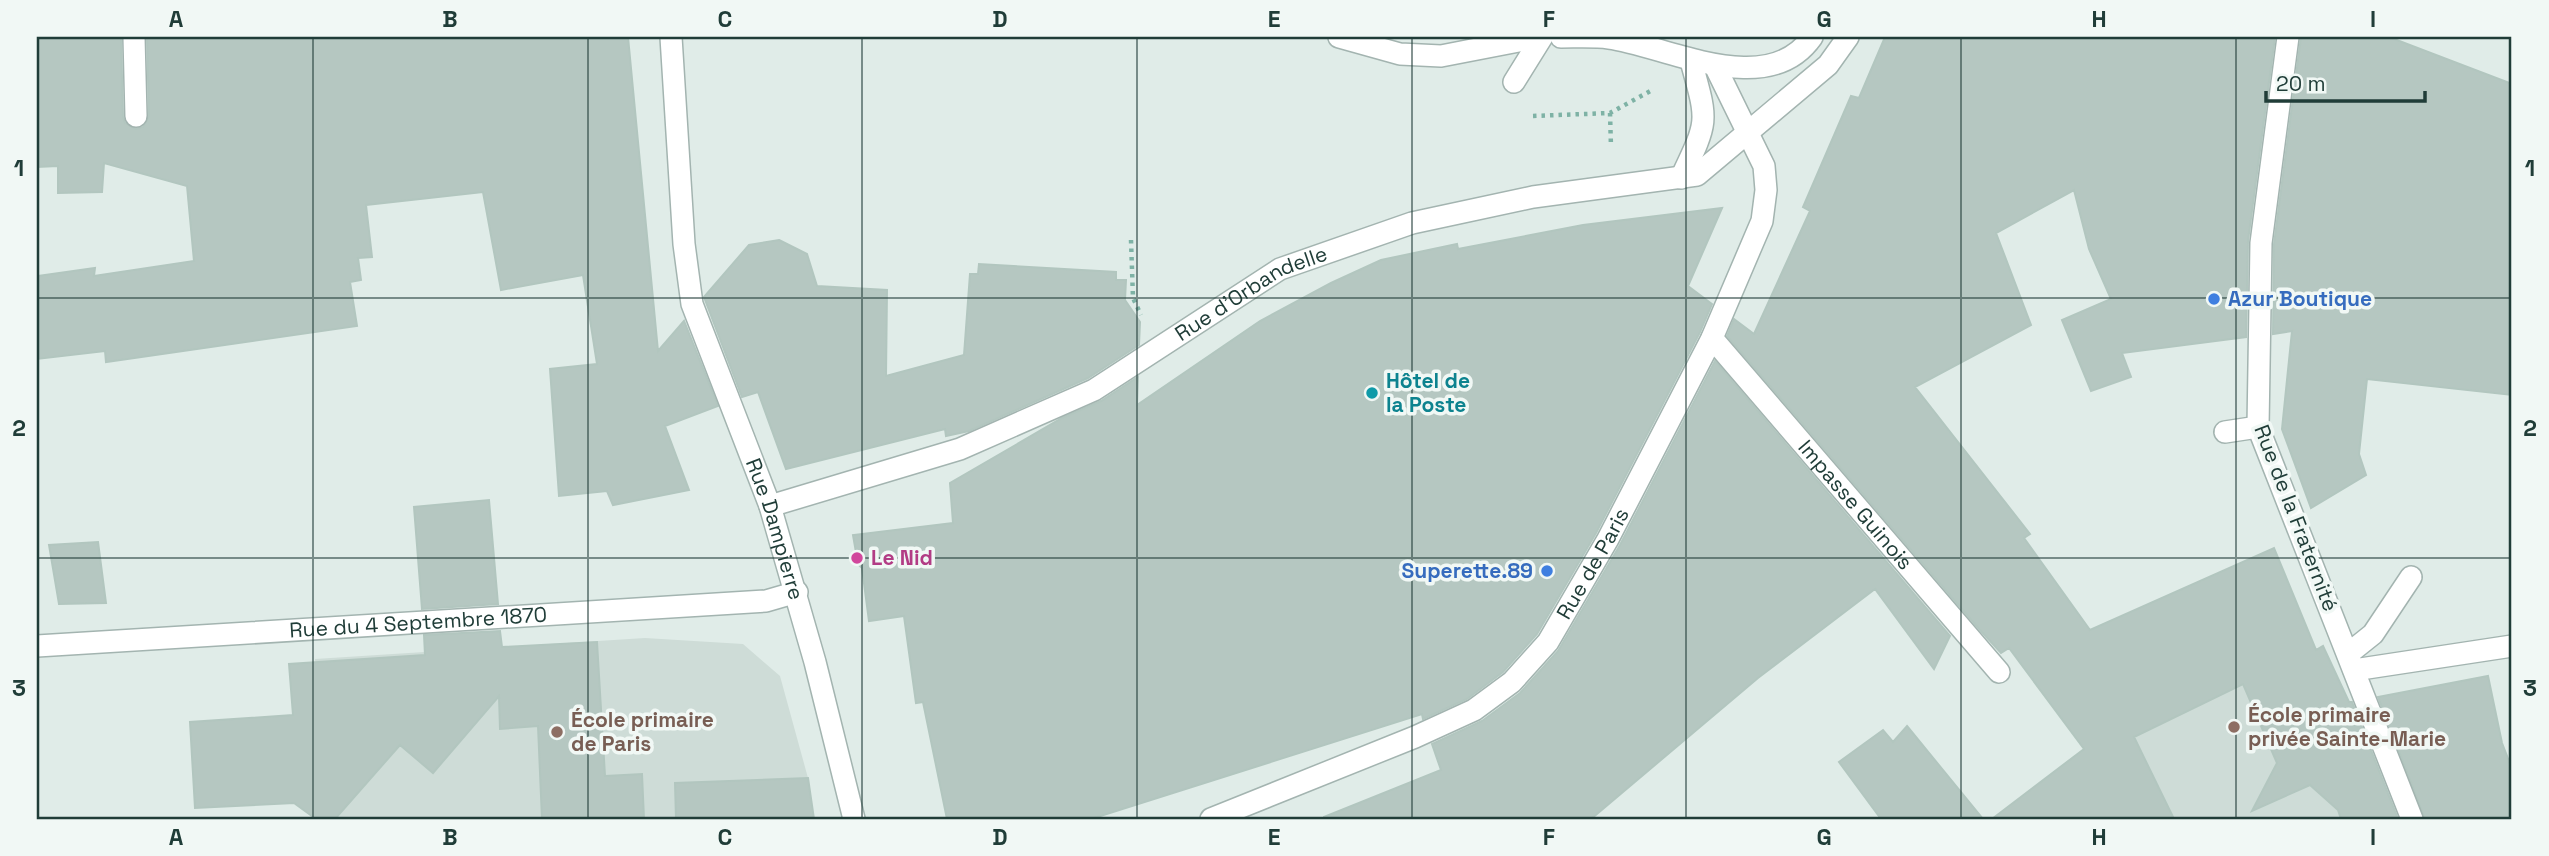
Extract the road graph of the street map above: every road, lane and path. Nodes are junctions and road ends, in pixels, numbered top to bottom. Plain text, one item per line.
1 (134, 37) edge
2 (671, 37) edge
3 (1339, 37) edge
4 (1541, 37) edge
5 (1561, 37) edge
6 (1812, 37) edge
7 (1848, 37) edge
8 (2288, 37) edge
9 (1489, 42) edge
10 (1691, 61) junction
11 (1715, 66) junction
12 (1514, 82) joint
13 (136, 116) dead end
14 (1747, 132) junction
15 (1681, 178) junction
16 (1131, 240) dead end
17 (1142, 318) dead end
18 (1712, 338) junction
19 (2258, 426) junction
20 (2225, 432) dead end
21 (770, 506) junction
22 (2411, 577) dead end
23 (797, 592) junction
24 (37, 646) edge
25 (2512, 646) edge
26 (2351, 662) junction
27 (1999, 672) dead end
28 (854, 819) edge
29 (1211, 819) edge
30 (2412, 819) edge

1 - 13 street
2 - 21 street, Rue Dampierre
3 - 9 street
4 - 9 street
4 - 12 street
5 - 10 street
6 - 11 street
7 - 14 street, Rue d'Orbandelle
8 - 19 street, Rue de la Fraternité
10 - 11 street
10 - 12 path
10 - 15 street
11 - 14 street, Rue de Paris
14 - 15 street, Rue d'Orbandelle
14 - 18 street, Rue de Paris
15 - 21 street, Rue d'Orbandelle
16 - 17 path
18 - 27 street, Impasse Guinois
18 - 29 street, Rue de Paris
19 - 20 street
19 - 26 street, Rue de la Fraternité
21 - 23 street, Rue Dampierre
22 - 26 street
23 - 24 street, Rue du 4 Septembre 1870
23 - 28 street, Rue Dampierre
25 - 26 street
26 - 30 street, Rue de la Fraternité

